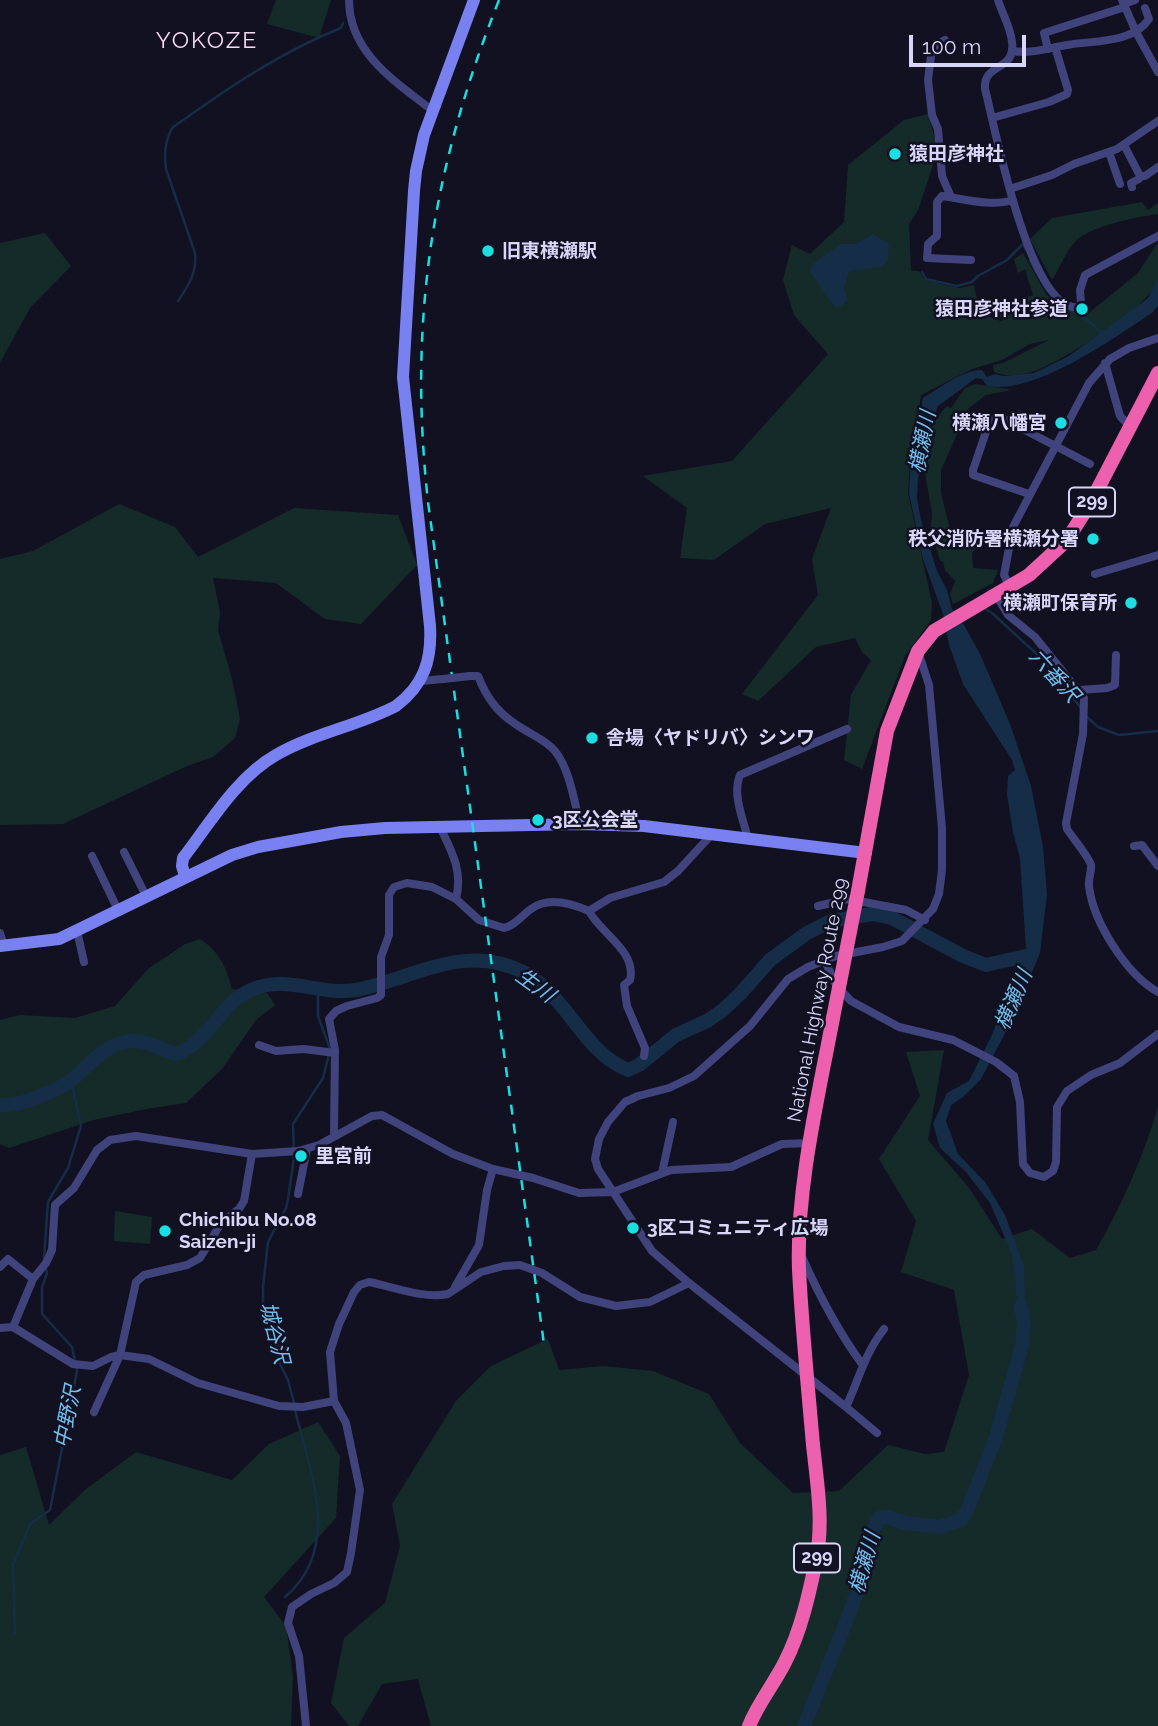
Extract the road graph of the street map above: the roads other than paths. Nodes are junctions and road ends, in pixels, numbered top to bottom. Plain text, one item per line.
1 (349, 0) edge
2 (474, 0) edge
3 (998, 0) edge
4 (1135, 0) edge
5 (1124, 4) edge
6 (1145, 8) dead end
7 (1136, 32) junction
8 (945, 40) dead end
9 (1052, 48) junction
10 (1012, 51) junction
11 (1158, 72) edge
12 (433, 111) junction
13 (992, 118) junction
14 (1158, 121) edge
15 (1124, 145) junction
16 (1109, 152) junction
17 (1158, 167) edge
18 (1140, 176) junction
19 (1121, 184) dead end
20 (1132, 187) dead end
21 (1010, 189) junction
22 (951, 197) junction
23 (1013, 200) junction
24 (1158, 236) edge
25 (971, 260) dead end
26 (1158, 338) edge
27 (1105, 363) junction
28 (1158, 373) edge
29 (1130, 427) junction
30 (1056, 447) junction
31 (1090, 464) dead end
32 (1029, 494) junction
33 (1158, 555) edge
34 (1095, 574) dead end
35 (998, 594) junction
36 (918, 651) junction
37 (1116, 655) dead end
38 (421, 681) junction
39 (1080, 690) junction
40 (847, 729) dead end
41 (580, 824) junction
42 (440, 827) junction
43 (712, 834) junction
44 (748, 838) junction
45 (1134, 846) dead end
46 (124, 852) dead end
47 (866, 853) junction
48 (92, 856) dead end
49 (1158, 866) edge
50 (185, 876) junction
51 (146, 896) junction
52 (456, 899) junction
53 (818, 906) dead end
54 (118, 911) junction
55 (589, 911) junction
56 (922, 923) junction
57 (77, 931) junction
58 (1, 941) edge
59 (825, 961) junction
60 (84, 962) dead end
61 (1158, 992) edge
62 (1158, 1034) edge
63 (259, 1045) dead end
64 (335, 1053) junction
65 (644, 1056) dead end
66 (673, 1122) dead end
67 (334, 1135) junction
68 (811, 1143) junction
69 (298, 1151) junction
70 (252, 1154) junction
71 (493, 1169) junction
72 (662, 1173) junction
73 (613, 1192) junction
74 (298, 1194) dead end
75 (799, 1250) junction
76 (0, 1267) edge
77 (33, 1279) junction
78 (689, 1283) junction
79 (455, 1287) junction
80 (13, 1327) junction
81 (0, 1328) edge
82 (884, 1329) dead end
83 (120, 1355) junction
84 (862, 1364) junction
85 (807, 1376) junction
86 (333, 1402) junction
87 (846, 1407) junction
88 (94, 1412) dead end
89 (877, 1433) dead end
90 (306, 1726) edge
91 (749, 1726) edge

1 - 12 street
2 - 12 street
3 - 10 street
4 - 5 street
5 - 7 street
5 - 9 street
6 - 7 street
7 - 9 street
7 - 11 street
8 - 22 street
9 - 10 street
9 - 13 street
10 - 13 street
12 - 38 street
13 - 21 street
14 - 15 street
15 - 16 street
15 - 18 street
16 - 19 street
16 - 21 street
17 - 18 street
18 - 20 street
21 - 23 street
22 - 23 street
22 - 25 street
23 - 24 street
26 - 27 street
27 - 29 street
27 - 30 street
28 - 29 highway, National Highway Route 299 / 299
29 - 35 highway, National Highway Route 299 / 299
30 - 31 street
30 - 32 street
30 - 32 street
32 - 35 street
33 - 34 street
35 - 36 highway, National Highway Route 299 / 299
35 - 39 street
36 - 47 highway, National Highway Route 299 / 299
36 - 56 street
37 - 39 street
38 - 41 street, bridge
38 - 50 street
39 - 61 street
40 - 44 street
41 - 42 street
41 - 43 street
42 - 50 street
42 - 52 street
43 - 44 street
43 - 55 street
44 - 47 street
45 - 49 street
46 - 51 street
47 - 68 highway, National Highway Route 299 / 299, bridge
48 - 54 street
50 - 51 street
51 - 54 street
52 - 55 street
52 - 64 street
53 - 56 street
54 - 57 street
55 - 65 street
56 - 59 street
57 - 58 street
57 - 60 street
59 - 62 street
59 - 73 street
63 - 64 street
64 - 67 street
66 - 72 street
67 - 69 street
67 - 71 street
68 - 72 street
68 - 75 highway, National Highway Route 299 / 299
69 - 70 street
69 - 74 street
70 - 77 street
70 - 83 street
71 - 73 street
71 - 79 street
72 - 73 street
73 - 78 street
75 - 84 street
75 - 85 highway, National Highway Route 299 / 299
76 - 77 street
77 - 80 street
78 - 79 street
78 - 85 street
79 - 86 street
80 - 81 street
80 - 83 street
82 - 84 street
83 - 86 street
83 - 88 street
84 - 87 street
85 - 87 street
85 - 91 highway, National Highway Route 299 / 299
86 - 90 street
87 - 89 street

